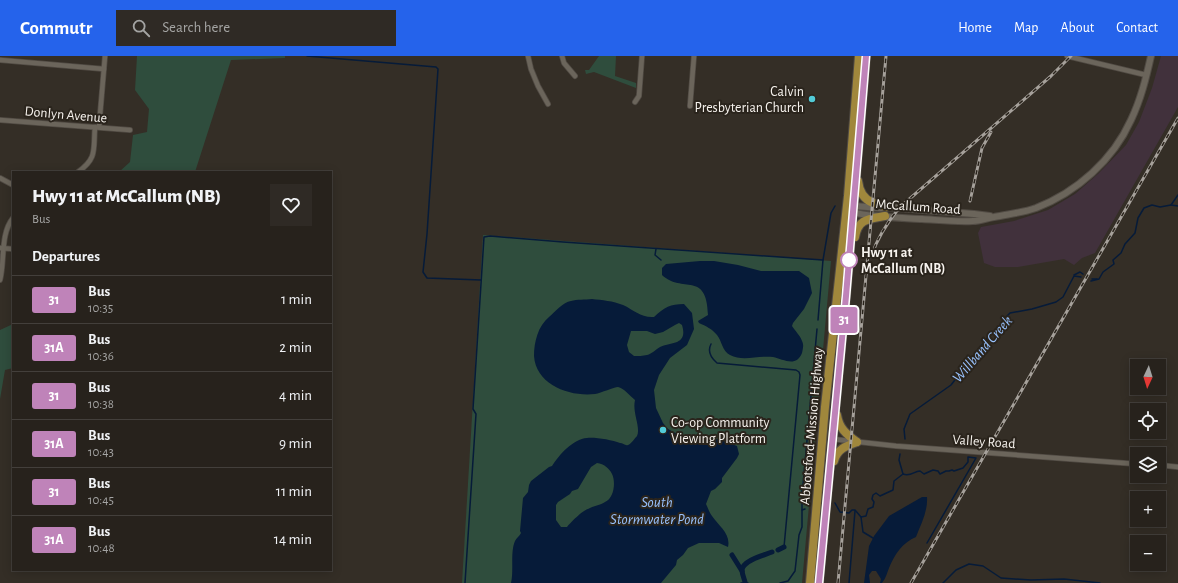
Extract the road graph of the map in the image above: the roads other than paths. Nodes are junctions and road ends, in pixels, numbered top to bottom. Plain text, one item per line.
1 (105, 56) edge
2 (528, 56) edge
3 (562, 56) edge
4 (642, 56) edge
5 (694, 56) edge
6 (859, 56) edge
7 (866, 56) edge
8 (1067, 56) edge
9 (1151, 56) edge
10 (0, 60) edge
11 (104, 69) junction
12 (1146, 75) junction
13 (576, 76) dead end
14 (636, 102) dead end
15 (548, 104) dead end
16 (690, 106) dead end
17 (0, 120) edge
18 (97, 127) junction
19 (130, 130) dead end
20 (80, 171) edge
21 (856, 173) junction
22 (0, 178) edge
23 (12, 184) edge
24 (886, 207) junction
25 (851, 209) junction
26 (885, 216) junction
27 (995, 217) junction
28 (12, 220) edge
29 (2, 248) edge
30 (12, 249) edge
31 (0, 280) edge
32 (836, 316) junction
33 (844, 318) junction
34 (836, 403) junction
35 (831, 439) junction
36 (857, 442) junction
37 (1130, 463) edge
38 (1166, 466) edge
39 (1178, 467) edge
40 (827, 509) junction
41 (810, 583) edge
42 (814, 583) edge
43 (819, 583) edge

1 - 11 street
2 - 15 street
3 - 13 street
4 - 14 street
5 - 16 street
6 - 25 highway, Abbotsford-Mission Highway
7 - 21 highway, Abbotsford-Mission Highway
8 - 12 street
9 - 12 main road, McCallum Road
10 - 11 street
11 - 18 street
12 - 27 main road, McCallum Road
17 - 18 street, Donlyn Avenue
18 - 19 street, Donlyn Avenue
18 - 20 street
21 - 24 highway
21 - 25 highway, Abbotsford-Mission Highway
22 - 23 street
24 - 25 main road, McCallum Road
24 - 27 main road, McCallum Road
25 - 26 main road, McCallum Road
25 - 32 highway, Abbotsford-Mission Highway
25 - 33 highway, Abbotsford-Mission Highway
26 - 27 main road, McCallum Road
26 - 33 highway
28 - 29 street
29 - 30 street
29 - 31 street
32 - 35 highway
32 - 41 highway, Abbotsford-Mission Highway
33 - 34 highway, Abbotsford-Mission Highway
34 - 35 highway, Abbotsford-Mission Highway
34 - 36 highway
35 - 36 street, Valley Road
35 - 40 highway, Abbotsford-Mission Highway
35 - 42 highway
36 - 37 street, Valley Road
36 - 40 highway
38 - 39 street
40 - 43 highway, Abbotsford-Mission Highway

